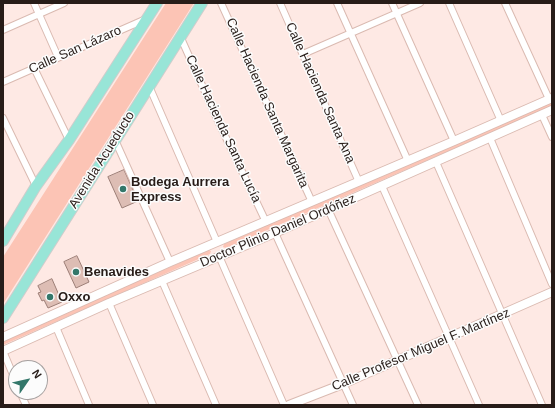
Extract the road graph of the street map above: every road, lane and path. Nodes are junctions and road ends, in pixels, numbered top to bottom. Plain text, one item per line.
1 (34, 3) edge
2 (64, 3) edge
3 (157, 3) edge
4 (202, 3) edge
5 (222, 3) edge
6 (280, 3) edge
7 (337, 3) edge
8 (392, 3) edge
9 (420, 3) edge
10 (449, 3) edge
11 (505, 3) edge
12 (39, 14) junction
13 (397, 14) junction
14 (148, 18) junction
15 (3, 30) edge
16 (350, 33) junction
17 (180, 36) junction
18 (303, 54) junction
19 (58, 57) junction
20 (34, 68) junction
21 (3, 82) edge
22 (149, 86) junction
23 (550, 98) edge
24 (552, 110) edge
25 (542, 114) junction
26 (3, 118) edge
27 (501, 121) junction
28 (552, 137) edge
29 (490, 138) junction
30 (115, 139) junction
31 (69, 140) junction
32 (454, 141) junction
33 (408, 161) junction
34 (436, 162) junction
35 (359, 182) junction
36 (36, 186) junction
37 (382, 186) junction
38 (312, 202) junction
39 (328, 209) junction
40 (266, 222) junction
41 (275, 233) junction
42 (4, 235) edge
43 (217, 242) junction
44 (219, 256) junction
45 (170, 262) junction
46 (162, 280) junction
47 (552, 284) edge
48 (552, 292) edge
49 (109, 303) junction
50 (502, 314) junction
51 (3, 318) edge
52 (56, 327) junction
53 (3, 337) edge
54 (450, 337) junction
55 (3, 351) edge
56 (398, 360) junction
57 (8, 363) edge
58 (343, 384) junction
59 (89, 405) edge
60 (153, 405) edge
61 (216, 405) edge
62 (284, 405) edge
63 (289, 405) edge
64 (353, 405) edge
65 (418, 405) edge
66 (479, 405) edge
67 (542, 405) edge

1 - 12 street
2 - 12 street
3 - 14 main road
4 - 17 main road, Avenida Acueducto
5 - 38 street, Calle Hacienda Santa Margarita
6 - 18 street, Calle Hacienda Santa Ana
7 - 16 street
8 - 13 street
9 - 13 street
10 - 27 street
11 - 23 street
12 - 15 street
12 - 19 street
13 - 16 street
13 - 32 street
14 - 19 street, Calle San Lázaro
14 - 31 main road
16 - 18 street
16 - 33 street
17 - 22 main road, Avenida Acueducto
17 - 40 street, Calle Hacienda Santa Lucía
18 - 35 street, Calle Hacienda Santa Ana
19 - 20 street, Calle San Lázaro
20 - 21 street, Calle San Lázaro
20 - 31 street
22 - 30 main road, Avenida Acueducto
22 - 43 street
23 - 27 street, Doctor Plinio Daniel Ordóñez
24 - 25 street, Doctor Plinio Daniel Ordóñez
25 - 28 street
25 - 29 street, Doctor Plinio Daniel Ordóñez
26 - 36 street
27 - 32 street, Doctor Plinio Daniel Ordóñez
29 - 34 street, Doctor Plinio Daniel Ordóñez
29 - 47 street
30 - 45 street
30 - 51 main road, Avenida Acueducto
31 - 36 main road
32 - 33 street, Doctor Plinio Daniel Ordóñez
33 - 35 street, Doctor Plinio Daniel Ordóñez
34 - 37 street, Doctor Plinio Daniel Ordóñez
34 - 50 street
35 - 38 street, Doctor Plinio Daniel Ordóñez
36 - 42 main road
37 - 39 street, Doctor Plinio Daniel Ordóñez
37 - 54 street
38 - 40 street, Doctor Plinio Daniel Ordóñez
39 - 41 street, Doctor Plinio Daniel Ordóñez
39 - 56 street
40 - 43 street, Doctor Plinio Daniel Ordóñez
41 - 44 street, Doctor Plinio Daniel Ordóñez
41 - 58 street
43 - 44 street
43 - 45 street, Doctor Plinio Daniel Ordóñez
44 - 46 street, Doctor Plinio Daniel Ordóñez
44 - 62 street
45 - 53 street, Doctor Plinio Daniel Ordóñez
46 - 49 street, Doctor Plinio Daniel Ordóñez
46 - 61 street
48 - 50 street, Calle Profesor Miguel F. Martínez
49 - 52 street, Doctor Plinio Daniel Ordóñez
49 - 60 street
50 - 54 street, Calle Profesor Miguel F. Martínez
50 - 67 street
52 - 55 street, Doctor Plinio Daniel Ordóñez
52 - 59 street
54 - 56 street, Calle Profesor Miguel F. Martínez
54 - 66 street
55 - 57 street
56 - 58 street, Calle Profesor Miguel F. Martínez
56 - 65 street
58 - 63 street, Calle Profesor Miguel F. Martínez
58 - 64 street

